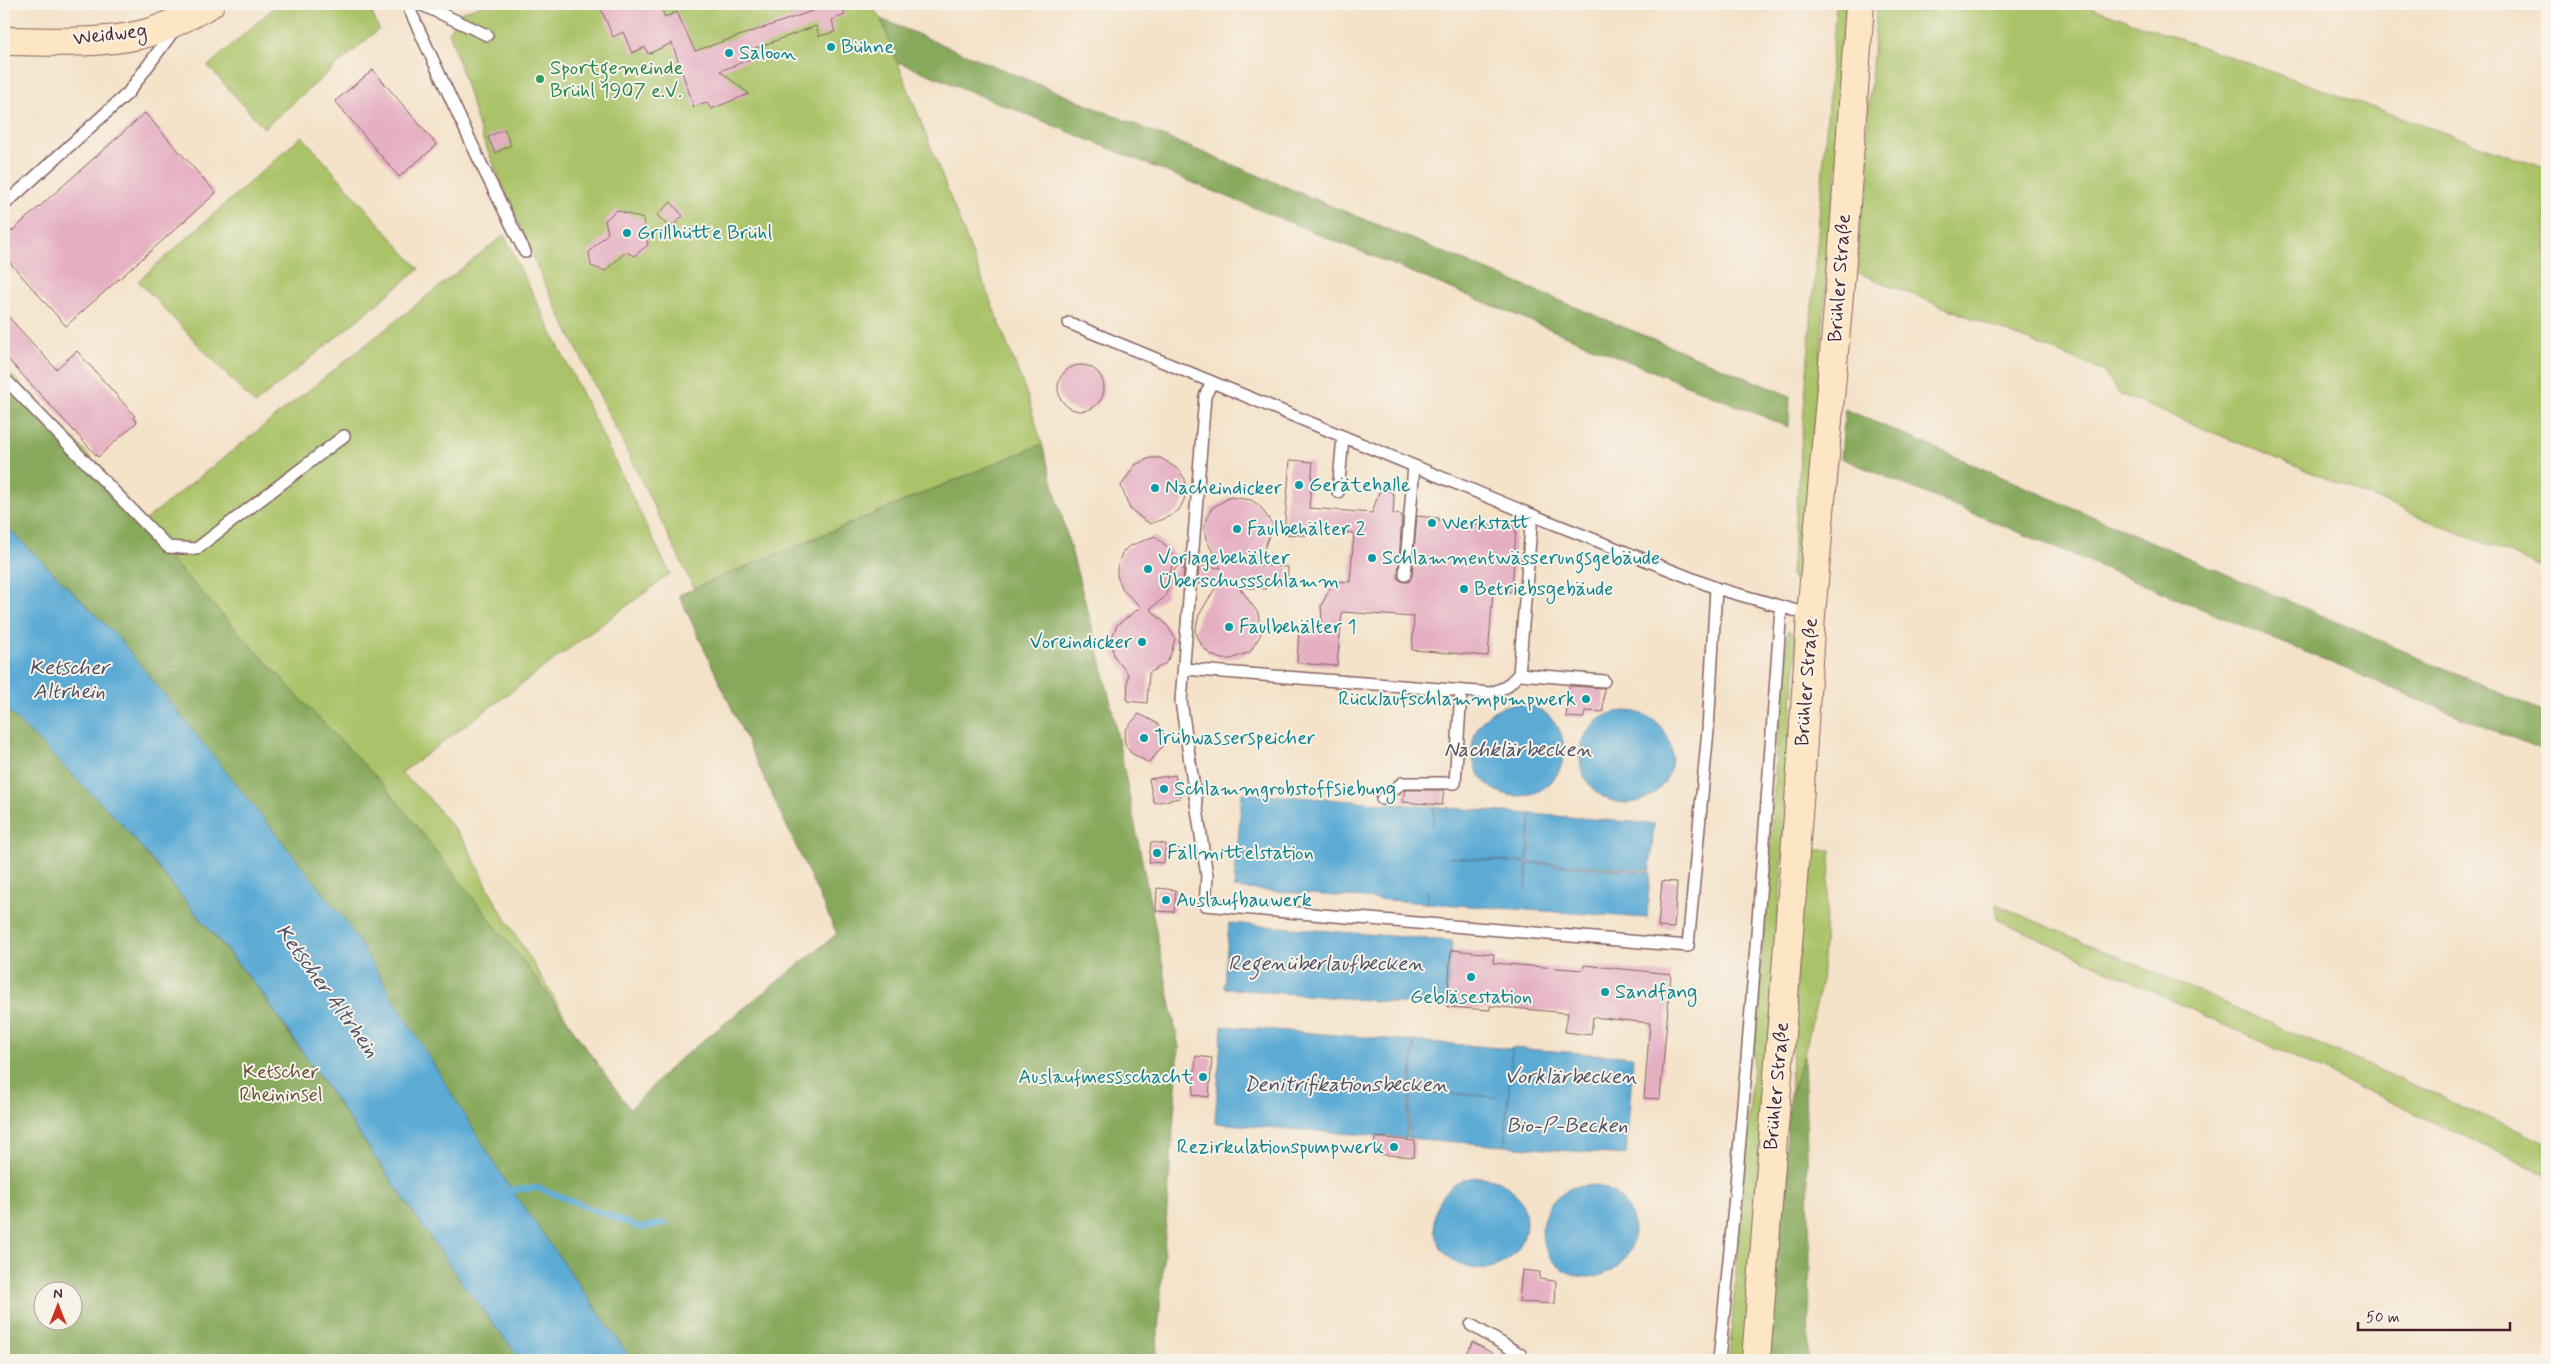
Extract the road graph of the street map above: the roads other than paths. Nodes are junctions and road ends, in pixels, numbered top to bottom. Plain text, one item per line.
1 (210, 4) edge
2 (407, 4) edge
3 (420, 4) edge
4 (1860, 4) edge
5 (181, 20) junction
6 (487, 35) dead end
7 (4, 41) edge
8 (4, 205) edge
9 (525, 252) dead end
10 (1069, 323) dead end
11 (4, 378) edge
12 (1212, 382) junction
13 (344, 436) dead end
14 (1343, 436) junction
15 (1414, 466) junction
16 (1338, 492) dead end
17 (1532, 515) junction
18 (1405, 575) dead end
19 (1716, 588) junction
20 (1781, 608) junction
21 (1811, 615) junction
22 (1184, 669) junction
23 (1519, 674) junction
24 (1604, 681) dead end
25 (1461, 692) junction
26 (1382, 799) dead end
27 (1470, 1325) dead end
28 (1523, 1360) edge
29 (1719, 1360) edge
30 (1756, 1360) edge

1 - 5 street, Weidweg
2 - 9 lane
3 - 6 lane
4 - 21 street, Brühler Straße
5 - 7 street, Weidweg
5 - 8 lane
10 - 12 lane
11 - 13 lane
12 - 14 lane
12 - 22 lane
14 - 15 lane
14 - 16 lane
15 - 17 lane
15 - 18 lane
17 - 19 lane
17 - 23 lane
19 - 20 lane
19 - 22 lane
20 - 21 lane
20 - 29 lane
21 - 30 street, Brühler Straße
22 - 25 lane
23 - 24 lane
23 - 25 lane
25 - 26 lane
27 - 28 lane

